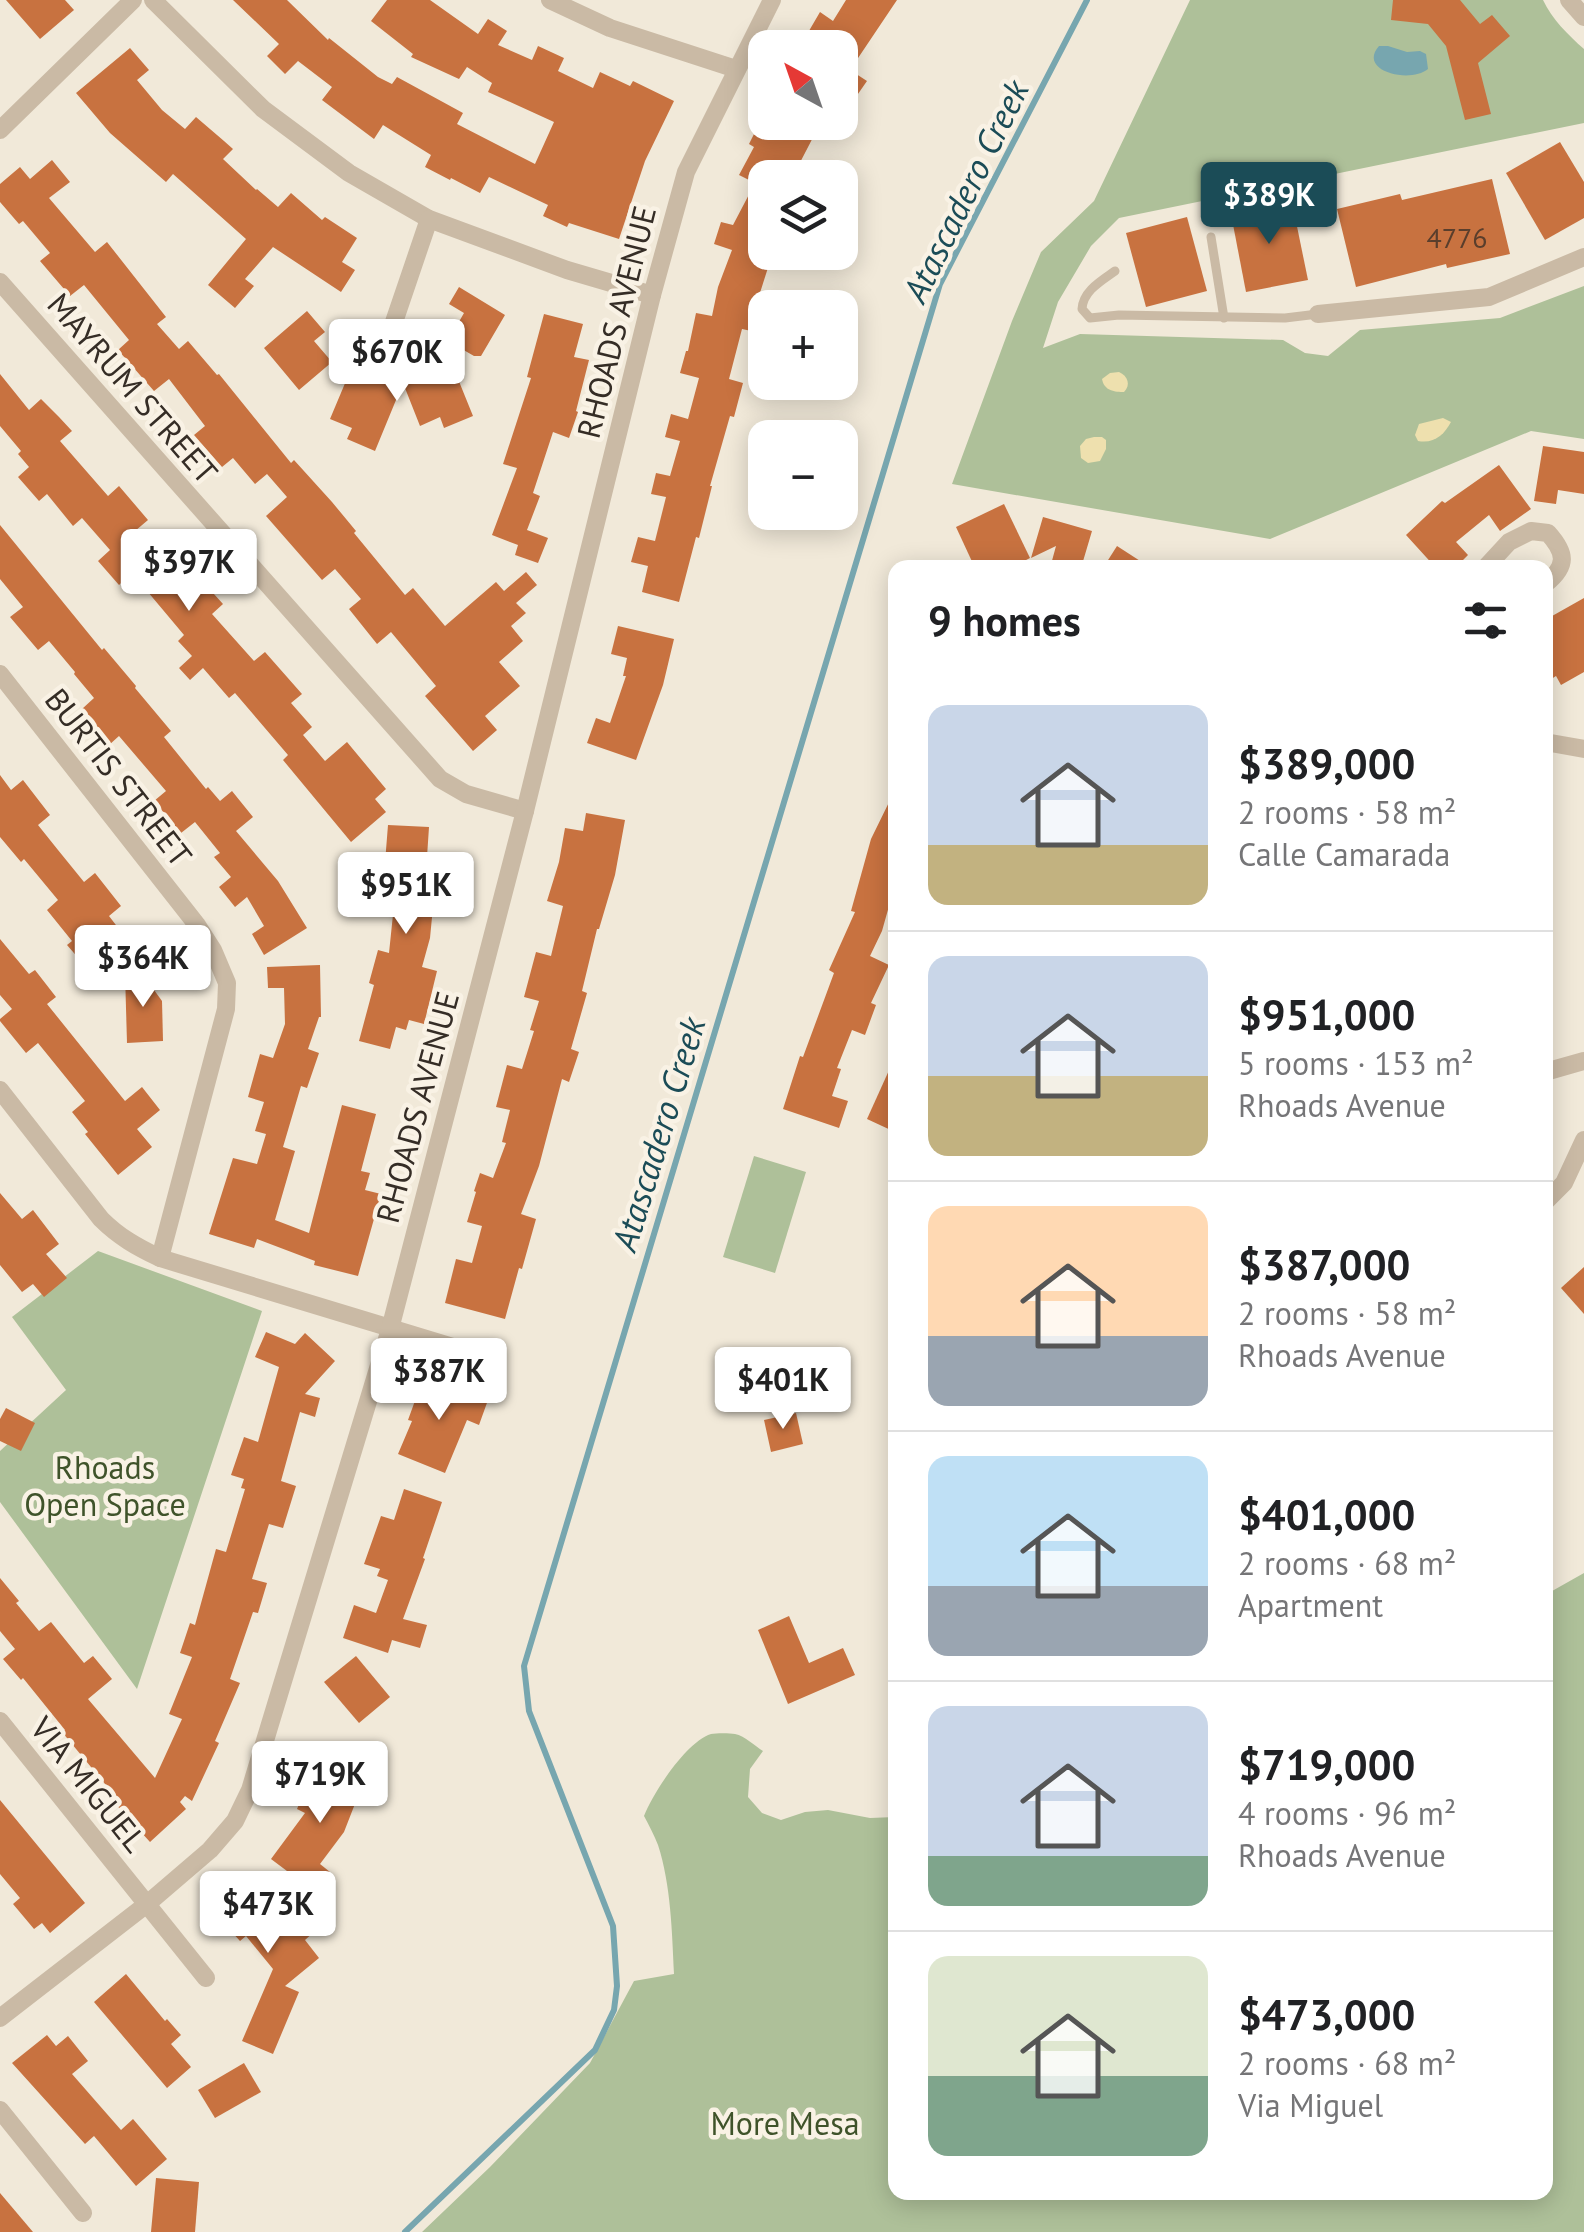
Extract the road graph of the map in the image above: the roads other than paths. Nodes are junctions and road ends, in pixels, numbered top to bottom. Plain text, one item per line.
1 (132, 0) edge
2 (153, 0) edge
3 (550, 0) edge
4 (772, 0) edge
5 (1569, 0) edge
6 (1584, 17) edge
7 (736, 69) junction
8 (0, 130) edge
9 (429, 218) junction
10 (1211, 238) dead end
11 (1584, 257) edge
12 (1115, 272) dead end
13 (0, 282) edge
14 (652, 294) junction
15 (1318, 314) joint
16 (1224, 318) junction
17 (394, 322) dead end
18 (1492, 560) edge
19 (1553, 578) edge
20 (0, 674) edge
21 (1553, 743) edge
22 (1584, 749) edge
23 (525, 812) junction
24 (1584, 1061) edge
25 (1553, 1070) edge
26 (0, 1090) edge
27 (1584, 1140) edge
28 (1553, 1194) edge
29 (160, 1258) junction
30 (390, 1328) junction
31 (496, 1360) dead end
32 (0, 1721) edge
33 (146, 1904) junction
34 (206, 1978) dead end
35 (0, 2018) edge
36 (0, 2110) edge
37 (82, 2213) dead end

1 - 8 street
2 - 9 street
3 - 7 street
4 - 7 street, RHOADS AVENUE
5 - 6 street
7 - 14 street, RHOADS AVENUE
9 - 14 street
9 - 17 street
10 - 16 lane
11 - 15 street
12 - 16 lane
13 - 23 street, MAYRUM STREET
14 - 23 street, RHOADS AVENUE
15 - 16 lane
18 - 19 street
20 - 29 street, BURTIS STREET
21 - 22 street
23 - 30 street, RHOADS AVENUE
24 - 25 street
26 - 29 street
27 - 28 street
29 - 30 street
30 - 31 street
30 - 33 street, RHOADS AVENUE
32 - 33 street, VIA MIGUEL
33 - 34 street, VIA MIGUEL
33 - 35 street, RHOADS AVENUE
36 - 37 street

